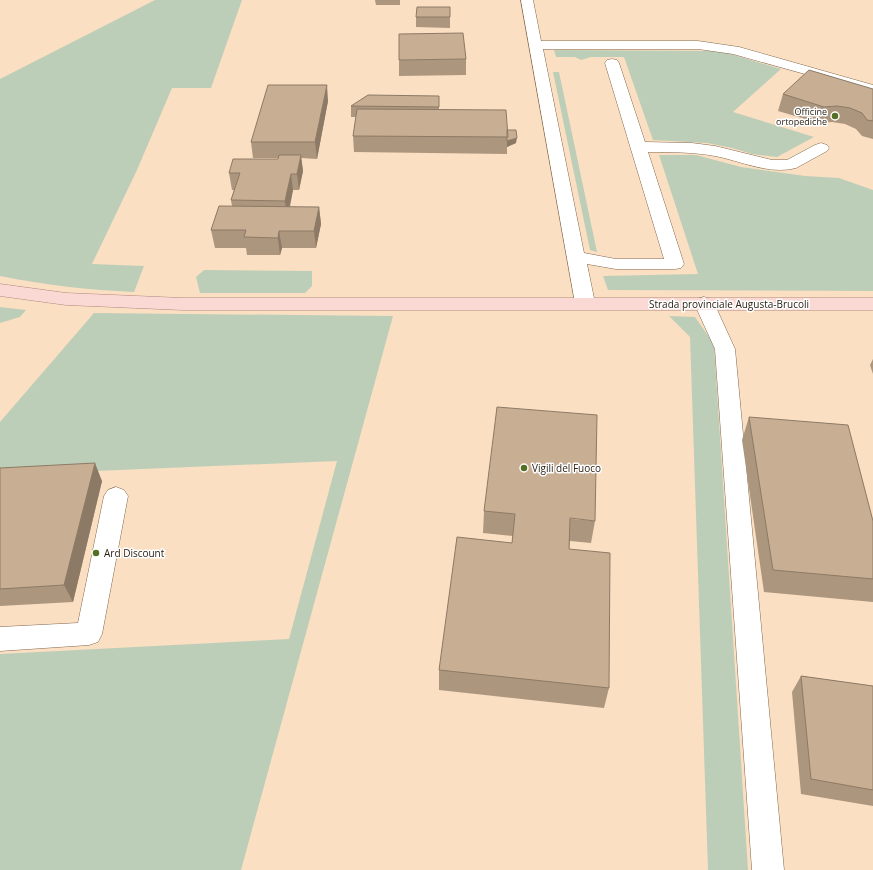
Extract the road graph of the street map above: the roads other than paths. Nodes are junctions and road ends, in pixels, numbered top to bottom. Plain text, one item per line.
1 (527, 0) edge
2 (536, 45) junction
3 (612, 63) dead end
4 (873, 90) edge
5 (638, 147) junction
6 (821, 148) dead end
7 (577, 257) junction
8 (0, 290) edge
9 (585, 303) junction
10 (704, 303) junction
11 (873, 304) edge
12 (116, 496) dead end
13 (0, 639) edge
14 (768, 870) edge

1 - 2 street
2 - 4 street
2 - 7 street
3 - 5 street
5 - 6 street
5 - 7 street
7 - 9 street
8 - 9 main road, Strada provinciale Augusta-Brucoli
9 - 10 main road, Strada provinciale Augusta-Brucoli
10 - 11 main road, Strada provinciale Augusta-Brucoli
10 - 14 street
12 - 13 street

